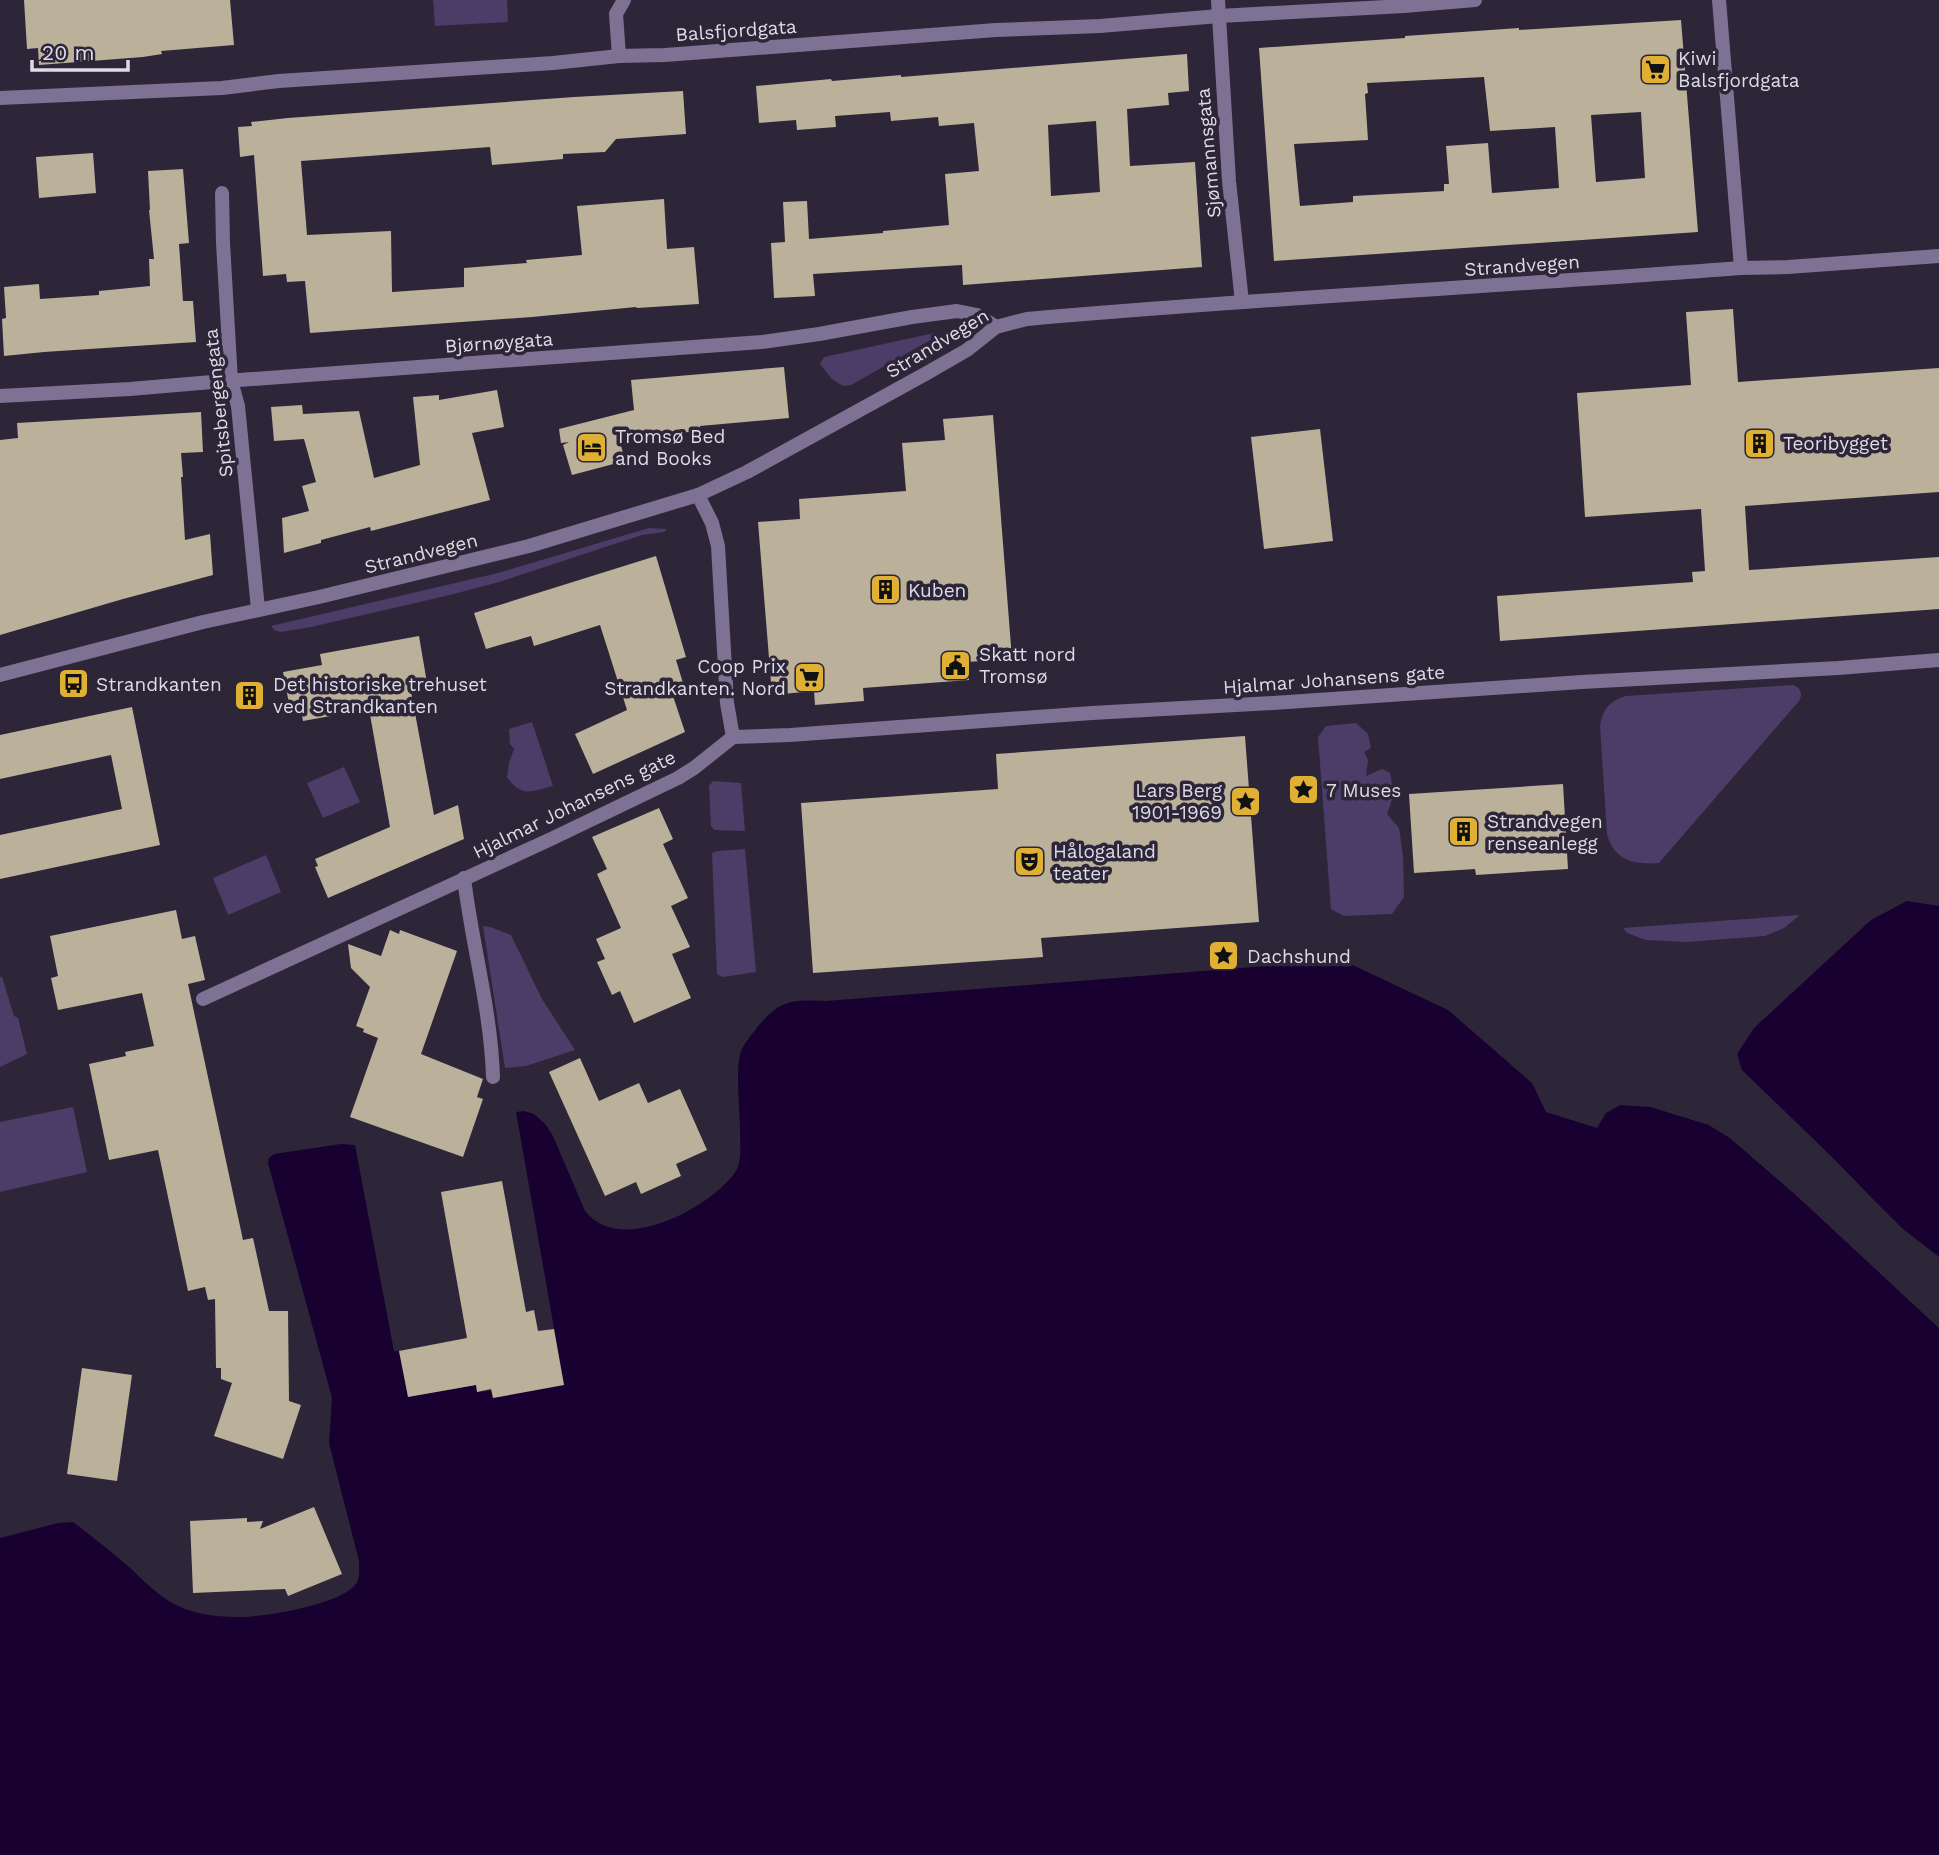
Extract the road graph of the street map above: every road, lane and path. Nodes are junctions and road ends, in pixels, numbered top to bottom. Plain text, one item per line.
1 (609, 0) edge
2 (624, 0) edge
3 (1218, 0) edge
4 (1475, 0) edge
5 (1719, 0) edge
6 (616, 14) junction
7 (1219, 16) junction
8 (619, 56) junction
9 (0, 98) edge
10 (222, 194) dead end
11 (1939, 256) edge
12 (1741, 268) junction
13 (1242, 302) junction
14 (996, 327) junction
15 (231, 381) junction
16 (0, 396) edge
17 (698, 495) junction
18 (258, 609) junction
19 (1939, 660) edge
20 (0, 675) edge
21 (733, 737) junction
22 (464, 878) junction
23 (203, 999) dead end
24 (493, 1077) dead end

1 - 6 street
2 - 6 street
3 - 7 street, Sjømannsgata
4 - 7 street, Balsfjordgata
5 - 12 street
6 - 8 street
7 - 8 street, Balsfjordgata
7 - 13 street, Sjømannsgata
8 - 9 street, Balsfjordgata
10 - 15 street, Spitsbergengata
11 - 12 street, Strandvegen
12 - 13 street, Strandvegen
13 - 14 street, Strandvegen
14 - 15 street, Bjørnøygata
14 - 17 street, Strandvegen
15 - 16 street, Bjørnøygata
15 - 18 street, Spitsbergengata
17 - 18 street, Strandvegen
17 - 21 street
18 - 20 street, Strandvegen
19 - 21 street, Hjalmar Johansens gate
21 - 22 street, Hjalmar Johansens gate
22 - 23 street, Hjalmar Johansens gate
22 - 24 street, Hjalmar Johansens gate

